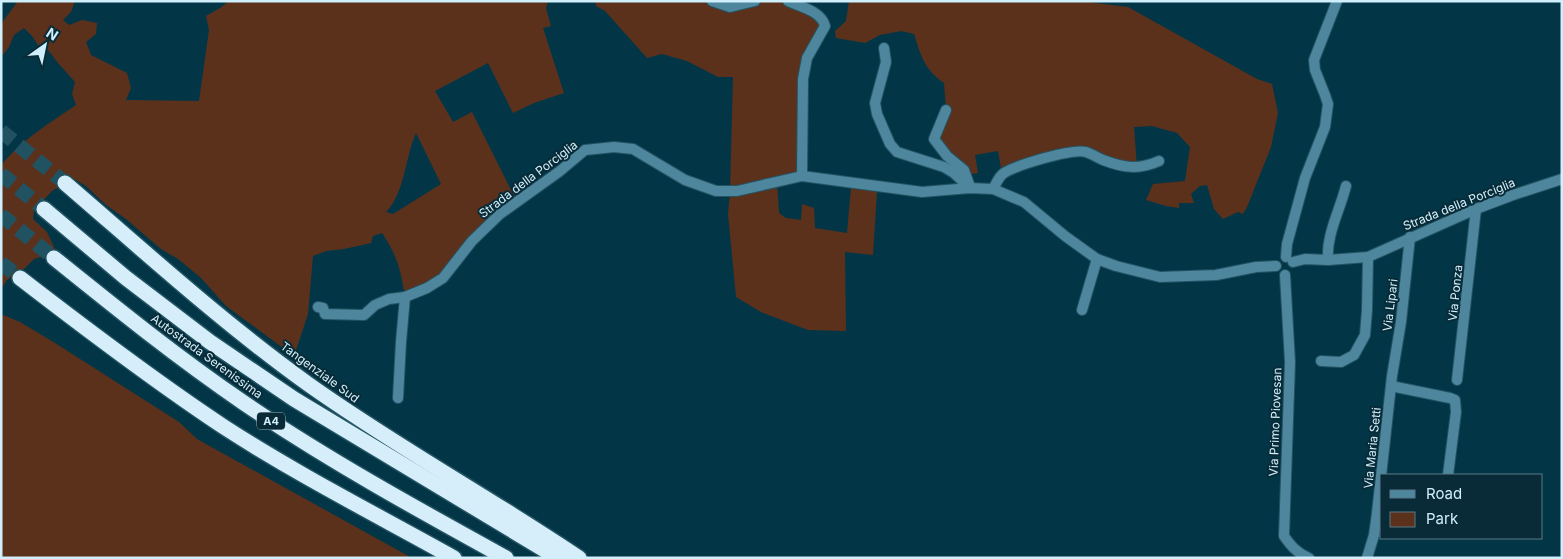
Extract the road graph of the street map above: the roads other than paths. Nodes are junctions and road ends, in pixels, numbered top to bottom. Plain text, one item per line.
1 (712, 1) edge
2 (755, 1) edge
3 (788, 1) edge
4 (1337, 1) edge
5 (884, 48) dead end
6 (946, 110) dead end
7 (1159, 161) dead end
8 (802, 176) junction
9 (1562, 179) edge
10 (65, 184) tunnel mouth
11 (1346, 186) dead end
12 (970, 188) junction
13 (994, 189) junction
14 (44, 209) tunnel mouth
15 (1476, 209) junction
16 (1410, 238) junction
17 (1368, 257) junction
18 (54, 258) tunnel mouth
19 (1097, 259) junction
20 (1290, 259) junction
21 (1328, 260) junction
22 (1276, 266) junction
23 (1285, 275) junction
24 (20, 278) tunnel mouth
25 (405, 297) junction
26 (318, 307) dead end
27 (1082, 310) dead end
28 (1321, 361) dead end
29 (1458, 380) dead end
30 (1392, 381) junction
31 (398, 398) dead end
32 (1383, 474) edge
33 (1448, 474) edge
34 (1379, 515) edge
35 (1380, 527) edge
36 (1374, 535) junction
37 (454, 558) edge
38 (506, 558) edge
39 (558, 558) edge
40 (579, 558) edge
41 (1309, 558) edge
42 (1367, 558) edge

1 - 2 street
3 - 8 street
4 - 20 street
5 - 12 street
6 - 12 street
7 - 13 street
8 - 12 street, Strada della Porciglia
8 - 25 street, Strada della Porciglia
9 - 15 street, Strada della Porciglia
10 - 40 highway, Tangenziale Sud
11 - 21 street
12 - 13 street, Strada della Porciglia
13 - 19 street, Strada della Porciglia
14 - 39 highway
15 - 16 street, Strada della Porciglia
15 - 29 street, Via Ponza
16 - 17 street, Strada della Porciglia
16 - 30 street, Via Lipari
17 - 21 street, Strada della Porciglia
17 - 28 street
18 - 38 highway, Autostrada Serenissima / A4
19 - 22 street, Strada della Porciglia
19 - 27 street
20 - 21 street, Strada della Porciglia
20 - 22 street
20 - 23 street
22 - 23 street
23 - 41 street, Via Primo Piovesan
24 - 37 highway, A4
25 - 26 street, Strada della Porciglia
25 - 31 street
30 - 32 street, Via Maria Setti
30 - 33 street
34 - 36 street, Via Maria Setti
35 - 36 street, Via Maria Setti
36 - 42 street, Via Maria Setti

